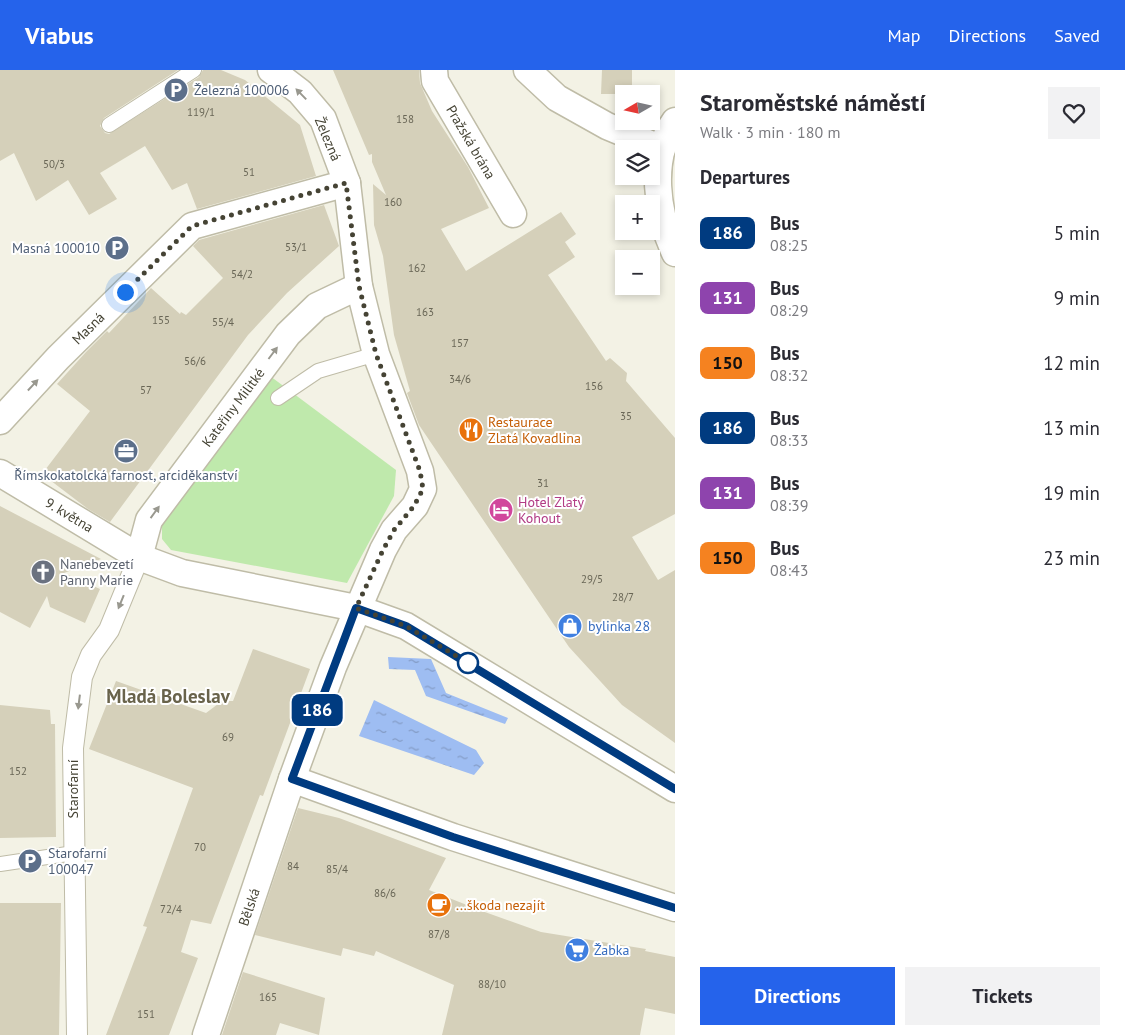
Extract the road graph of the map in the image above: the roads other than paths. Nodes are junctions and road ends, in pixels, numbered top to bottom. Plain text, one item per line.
1 (194, 70) edge
2 (272, 70) edge
3 (434, 70) edge
4 (527, 70) edge
5 (675, 121) edge
6 (109, 125) dead end
7 (662, 149) junction
8 (346, 183) junction
9 (513, 214) dead end
10 (665, 242) edge
11 (359, 286) junction
12 (376, 354) junction
13 (278, 398) dead end
14 (0, 421) edge
15 (0, 473) edge
16 (140, 557) junction
17 (356, 608) junction
18 (292, 779) junction
19 (675, 789) edge
20 (74, 853) junction
21 (0, 864) edge
22 (675, 908) edge
23 (77, 1035) edge
24 (206, 1035) edge

1 - 6 lane
8 -> 2 street, Železná
3 - 9 street, Pražská brána
4 - 7 street
5 - 7 street
7 - 10 street
8 - 11 street, Železná
14 -> 8 street, Masná
11 - 12 street, Železná
16 -> 11 street, Kateřiny Militké
12 - 13 lane
12 - 17 street, Železná
15 - 16 street, 9. května
16 - 17 street, 9. května
16 -> 20 street, Starofarní
17 - 18 street, Bělská
17 - 19 street, 9. května
18 - 22 street
18 - 24 street, Bělská
20 - 21 lane
20 - 23 street, Starofarní

